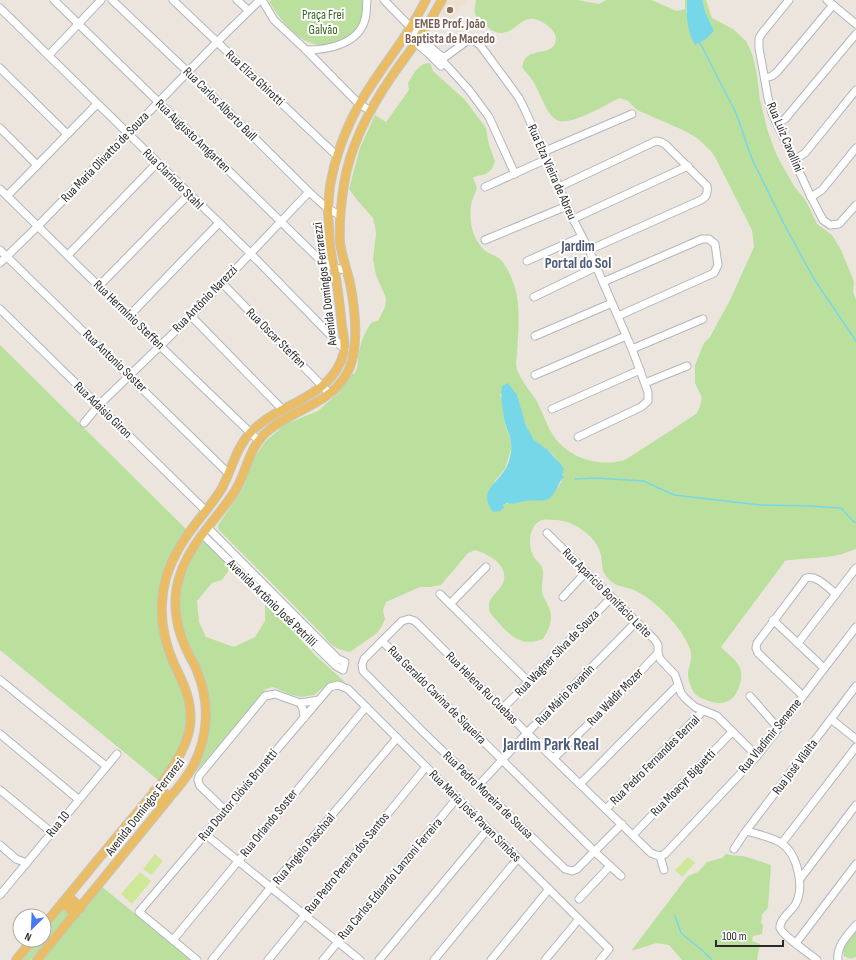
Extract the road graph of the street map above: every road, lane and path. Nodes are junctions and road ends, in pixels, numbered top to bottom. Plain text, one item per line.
1 (54, 0) edge
2 (101, 0) edge
3 (112, 0) edge
4 (173, 0) edge
5 (237, 0) edge
6 (261, 0) edge
7 (366, 0) edge
8 (384, 0) edge
9 (426, 0) edge
10 (442, 0) edge
11 (789, 0) edge
12 (827, 0) edge
13 (833, 5) junction
14 (0, 8) edge
15 (248, 10) junction
16 (79, 24) junction
17 (856, 24) edge
18 (408, 31) junction
19 (856, 34) edge
20 (418, 40) junction
21 (216, 42) junction
22 (429, 46) junction
23 (306, 50) junction
24 (49, 55) junction
25 (0, 68) edge
26 (188, 72) junction
27 (765, 78) junction
28 (469, 90) junction
29 (856, 90) edge
30 (158, 102) junction
31 (97, 104) junction
32 (359, 104) junction
33 (371, 111) junction
34 (632, 114) dead end
35 (777, 124) junction
36 (0, 128) edge
37 (127, 133) junction
38 (67, 134) junction
39 (856, 148) edge
40 (337, 156) junction
41 (545, 156) junction
42 (794, 160) junction
43 (157, 163) junction
44 (37, 165) junction
45 (688, 166) junction
46 (515, 174) junction
47 (485, 186) dead end
48 (559, 186) junction
49 (0, 189) edge
50 (309, 192) junction
51 (188, 194) junction
52 (7, 196) junction
53 (811, 197) junction
54 (856, 205) edge
55 (567, 206) junction
56 (328, 209) junction
57 (340, 215) junction
58 (573, 219) junction
59 (281, 221) junction
60 (218, 224) junction
61 (38, 226) junction
62 (581, 237) junction
63 (485, 240) dead end
64 (0, 250) edge
65 (589, 250) junction
66 (250, 253) junction
67 (68, 255) junction
68 (6, 256) junction
69 (527, 261) dead end
70 (0, 263) edge
71 (596, 267) junction
72 (334, 268) junction
73 (346, 270) junction
74 (603, 282) junction
75 (222, 284) junction
76 (99, 286) junction
77 (534, 297) dead end
78 (612, 303) junction
79 (0, 309) edge
80 (129, 316) junction
81 (191, 316) junction
82 (618, 316) junction
83 (703, 319) dead end
84 (535, 336) dead end
85 (626, 336) junction
86 (160, 345) junction
87 (632, 349) junction
88 (345, 350) junction
89 (687, 366) dead end
90 (640, 370) junction
91 (535, 375) dead end
92 (130, 376) junction
93 (645, 384) junction
94 (322, 386) junction
95 (330, 394) junction
96 (99, 405) junction
97 (282, 409) junction
98 (552, 409) dead end
99 (84, 422) dead end
100 (250, 432) junction
101 (578, 437) dead end
102 (259, 440) junction
103 (228, 473) junction
104 (206, 511) junction
105 (193, 526) junction
106 (206, 529) junction
107 (547, 533) dead end
108 (486, 567) dead end
109 (856, 568) edge
110 (586, 572) junction
111 (440, 594) dead end
112 (836, 594) junction
113 (563, 597) dead end
114 (611, 598) junction
115 (450, 604) junction
116 (773, 620) junction
117 (636, 622) junction
118 (856, 627) edge
119 (382, 640) junction
120 (798, 643) junction
121 (658, 653) junction
122 (824, 668) junction
123 (0, 680) edge
124 (529, 682) junction
125 (678, 685) junction
126 (341, 686) joint
127 (856, 686) edge
128 (750, 696) dead end
129 (803, 696) junction
130 (319, 700) junction
131 (300, 703) junction
132 (366, 707) junction
133 (503, 708) junction
134 (704, 711) junction
135 (304, 718) junction
136 (831, 719) junction
137 (778, 728) junction
138 (732, 732) junction
139 (527, 733) junction
140 (0, 734) edge
141 (397, 738) junction
142 (856, 739) edge
143 (856, 747) edge
144 (116, 754) dead end
145 (757, 756) junction
146 (554, 758) junction
147 (503, 760) junction
148 (106, 766) junction
149 (426, 767) junction
150 (580, 784) junction
151 (479, 785) junction
152 (0, 790) edge
153 (154, 792) junction
154 (169, 796) junction
155 (457, 798) junction
156 (78, 799) junction
157 (856, 805) edge
158 (606, 809) junction
159 (225, 810) junction
160 (622, 824) junction
161 (488, 829) junction
162 (746, 831) junction
163 (51, 832) junction
164 (205, 834) junction
165 (633, 835) junction
166 (782, 843) junction
167 (0, 845) edge
168 (734, 849) dead end
169 (595, 852) junction
170 (660, 856) junction
171 (518, 858) junction
172 (16, 859) junction
173 (238, 861) junction
174 (27, 863) junction
175 (856, 864) edge
176 (610, 866) junction
177 (22, 869) junction
178 (664, 870) dead end
179 (621, 876) dead end
180 (800, 879) junction
181 (271, 888) junction
182 (549, 890) junction
183 (0, 895) edge
184 (579, 899) dead end
185 (65, 900) junction
186 (78, 911) junction
187 (52, 915) edge
188 (305, 915) junction
189 (579, 919) junction
190 (856, 924) edge
191 (173, 940) junction
192 (338, 942) junction
193 (796, 943) junction
194 (26, 948) edge
195 (838, 958) edge
196 (16, 960) edge
197 (37, 960) edge
198 (197, 960) edge
199 (212, 960) edge
200 (268, 960) edge
201 (323, 960) edge
202 (360, 960) edge
203 (379, 960) edge
204 (434, 960) edge
205 (491, 960) edge
206 (545, 960) edge
207 (600, 960) edge
208 (817, 960) edge

1 - 16 street, Rua Augusto Amgarten
2 - 16 street
3 - 26 street, Rua Carlos Alberto Bull
4 - 21 street, Rua Eliza Ghirotti
5 - 15 street
6 - 15 street, Rua Maria Olivatto de Souza
6 - 23 street
7 - 23 street
8 - 18 street
9 - 18 main road, Avenida Domingos Ferrarezzi
10 - 20 main road, Avenida Domingos Ferrarezzi
11 - 27 street, Rua Luiz Cavallini
12 - 13 street
13 - 17 street
13 - 27 street
14 - 24 street, Rua Clarindo Stahl
15 - 21 street, Rua Maria Olivatto de Souza
16 - 24 street
16 - 30 street, Rua Augusto Amgarten
18 - 20 street
18 - 32 main road, Avenida Domingos Ferrarezzi
19 - 35 street
20 - 22 street
20 - 28 street
20 - 33 main road, Avenida Domingos Ferrarezzi
21 - 26 street, Rua Maria Olivatto de Souza
21 - 40 street, Rua Eliza Ghirotti
22 - 28 street
22 - 41 street, Rua Elza Vieira de Abreu
23 - 32 street
24 - 31 street, Rua Clarindo Stahl
25 - 38 street
26 - 30 street, Rua Maria Olivatto de Souza
26 - 50 street, Rua Carlos Alberto Bull
27 - 35 street, Rua Luiz Cavallini
28 - 46 street
29 - 42 street
30 - 37 street, Rua Maria Olivatto de Souza
30 - 59 street, Rua Augusto Amgarten
31 - 37 street, Rua Clarindo Stahl
31 - 38 street
32 - 33 street
32 - 40 main road, Avenida Domingos Ferrarezzi
33 - 57 main road, Avenida Domingos Ferrarezzi
34 - 41 street
35 - 42 street, Rua Luiz Cavallini
36 - 44 street
37 - 43 street, Rua Clarindo Stahl
37 - 61 street, Rua Maria Olivatto de Souza
38 - 44 street
39 - 53 street
40 - 56 main road, Avenida Domingos Ferrarezzi
41 - 46 street
41 - 48 street, Rua Elza Vieira de Abreu
42 - 53 street, Rua Luiz Cavallini
43 - 51 street, Rua Clarindo Stahl
43 - 67 street
44 - 52 street
45 - 48 street
45 - 58 street
45 - 65 street
46 - 47 street
48 - 55 street, Rua Elza Vieira de Abreu
49 - 52 street, Rua Hermínio Steffen
50 - 56 street, Rua Carlos Alberto Bull
50 - 59 street, Rua Antônio Narezzi
51 - 60 street, Rua Clarindo Stahl
51 - 76 street
52 - 61 street, Rua Hermínio Steffen
53 - 54 street, Rua Luiz Cavallini
55 - 58 street, Rua Elza Vieira de Abreu
55 - 63 street
56 - 57 street, Rua Carlos Alberto Bull
56 - 72 main road, Avenida Domingos Ferrarezzi
57 - 73 main road, Avenida Domingos Ferrarezzi
58 - 62 street, Rua Elza Vieira de Abreu
59 - 66 street, Rua Antônio Narezzi
59 - 72 street, Rua Augusto Amgarten
60 - 66 street, Rua Clarindo Stahl
60 - 80 street
61 - 67 street, Rua Hermínio Steffen
61 - 68 street, Rua Maria Olivatto de Souza
62 - 65 street, Rua Elza Vieira de Abreu
62 - 69 street
64 - 68 street, Rua Antonio Soster
65 - 71 street, Rua Elza Vieira de Abreu
66 - 75 street, Rua Antônio Narezzi
66 - 88 street, Rua Clarindo Stahl
67 - 76 street, Rua Hermínio Steffen
68 - 70 street, Rua Maria Olivatto de Souza
68 - 92 street, Rua Antonio Soster
71 - 74 street, Rua Elza Vieira de Abreu
71 - 77 street
72 - 73 street
72 - 88 main road, Avenida Domingos Ferrarezzi
73 - 95 main road, Avenida Domingos Ferrarezzi
74 - 78 street, Rua Elza Vieira de Abreu
74 - 82 street
75 - 81 street, Rua Antônio Narezzi
75 - 94 street, Rua Oscar Steffen
76 - 80 street, Rua Hermínio Steffen
78 - 82 street, Rua Elza Vieira de Abreu
78 - 84 street
79 - 96 street, Rua Adaisio Giron
80 - 86 street, Rua Hermínio Steffen
81 - 86 street, Rua Antônio Narezzi
81 - 97 street
82 - 85 street, Rua Elza Vieira de Abreu
83 - 87 street
85 - 87 street, Rua Elza Vieira de Abreu
85 - 91 street
86 - 92 street, Rua Antônio Narezzi
86 - 100 street, Rua Hermínio Steffen
87 - 90 street, Rua Elza Vieira de Abreu
88 - 94 main road, Avenida Domingos Ferrarezzi
89 - 93 street
90 - 93 street, Rua Elza Vieira de Abreu
90 - 98 street
92 - 96 street, Rua Antônio Narezzi
92 - 103 street, Rua Antonio Soster
93 - 101 street, Rua Elza Vieira de Abreu
94 - 95 street, Rua Oscar Steffen
94 - 97 main road, Avenida Domingos Ferrarezzi
95 - 102 main road, Avenida Domingos Ferrarezzi
96 - 99 street, Rua Antônio Narezzi
96 - 104 street, Rua Adaisio Giron
97 - 100 main road, Avenida Domingos Ferrarezzi
100 - 102 street, Rua Hermínio Steffen
100 - 103 main road, Avenida Domingos Ferrarezzi
102 - 106 main road, Avenida Domingos Ferrarezzi
103 - 104 main road, Avenida Domingos Ferrarezzi
104 - 105 main road, Avenida Domingos Ferrarezzi
104 - 106 main road
105 - 106 main road
105 - 153 main road, Avenida Domingos Ferrarezi
106 - 106 street, Avenida Artônio José Petrilli
106 - 154 main road, Avenida Domingos Ferrarezi
107 - 110 street, Rua Aparício Bonifácio Leite
108 - 115 street
109 - 112 street
110 - 113 street
110 - 114 street, Rua Aparício Bonifácio Leite
111 - 115 street
112 - 116 street
112 - 120 street
114 - 117 street, Rua Aparício Bonifácio Leite
114 - 124 street, Rua Wagner Silva de Souza
115 - 124 street
116 - 120 street
116 - 129 street
117 - 121 street, Rua Aparício Bonifácio Leite
117 - 139 street, Rua Mário Pavanin
118 - 122 street, Rua Vladimir Seneme
119 - 133 street, Rua Helena Ru Cuebas
119 - 147 street, Rua Geraldo Cavina de Siqueira
119 - 151 street, Rua Pedro Moreira de Sousa
120 - 122 street
121 - 125 street, Rua Aparício Bonifácio Leite
121 - 146 street, Rua Waldir Mozer
122 - 129 street, Rua Vladimir Seneme
123 - 148 street
124 - 133 street, Rua Wagner Silva de Souza
125 - 134 street, Rua Aparício Bonifácio Leite
125 - 150 street
126 - 130 street, Rua Doutor Clóvis Brunetti
126 - 132 street, Rua Maria José Pavan Simões
127 - 136 street, Rua José Vilalta
128 - 137 street
129 - 137 street, Rua Vladimir Seneme
130 - 131 street
130 - 135 street, Rua Doutor Clóvis Brunetti
131 - 135 street
131 - 159 street
132 - 141 street, Rua Maria José Pavan Simões
132 - 173 street, Rua Orlando Soster
133 - 139 street, Rua Helena Ru Cuebas
134 - 138 street, Rua Aparício Bonifácio Leite
134 - 158 street, Rua Pedro Fernandes Bernal
135 - 159 street, Rua Doutor Clóvis Brunetti
136 - 142 street
136 - 162 street, Rua José Vilalta
137 - 145 street, Rua Vladimir Seneme
138 - 145 street, Rua Aparício Bonifácio Leite
138 - 165 street, Rua Moacyr Biguetti
139 - 146 street, Rua Helena Ru Cuebas
139 - 147 street, Rua Mário Pavanin
140 - 156 street
141 - 149 street, Rua Maria José Pavan Simões
141 - 181 street, Rua Angelo Paschoal
143 - 166 street
144 - 148 street, Rua 10
145 - 170 street, Rua Vladimir Seneme
146 - 150 street, Rua Helena Ru Cuebas
147 - 151 street, Rua Mário Pavanin
147 - 169 street, Rua Geraldo Cavina de Siqueira
148 - 156 street, Rua 10
149 - 155 street, Rua Maria José Pavan Simões
149 - 188 street, Rua Pedro Pereira dos Santos
150 - 158 street, Rua Helena Ru Cuebas
151 - 169 street, Rua Pedro Moreira de Sousa
152 - 163 street
153 - 154 main road
153 - 185 main road, Avenida Domingos Ferrarezi
154 - 186 main road, Avenida Domingos Ferrarezi
155 - 161 street, Rua Maria José Pavan Simões
155 - 192 street, Rua Carlos Eduardo Lanzoni Ferreira
156 - 163 street, Rua 10
157 - 180 street
158 - 160 street, Rua Helena Ru Cuebas
159 - 164 street, Rua Doutor Clóvis Brunetti
160 - 165 street, Rua Helena Ru Cuebas
160 - 169 street, Rua Pedro Moreira de Sousa
161 - 171 street, Rua Maria José Pavan Simões
161 - 203 street
162 - 166 street
162 - 168 street, Rua José Vilalta
163 - 174 street, Rua 10
164 - 173 street
164 - 191 street, Rua Doutor Clóvis Brunetti
165 - 170 street, Rua Helena Ru Cuebas
166 - 180 street
167 - 172 street
169 - 176 street, Rua Geraldo Cavina de Siqueira
170 - 178 street
171 - 182 street, Rua Maria José Pavan Simões
171 - 204 street
172 - 174 street
172 - 177 street
173 - 181 street
173 - 191 street, Rua Orlando Soster
174 - 177 street, Rua 10
175 - 193 street
176 - 179 street, Rua Geraldo Cavina de Siqueira
176 - 184 street
177 - 183 street, Rua 10
180 - 193 street
181 - 188 street
181 - 199 street, Rua Angelo Paschoal
182 - 189 street, Rua Maria José Pavan Simões
182 - 205 street
185 - 186 main road
185 - 187 main road, Avenida Domingos Ferrarezi
186 - 197 main road, Avenida Domingos Ferrarezi
188 - 192 street
188 - 200 street, Rua Pedro Pereira dos Santos
189 - 206 street
189 - 207 street, Rua Maria José Pavan Simões
190 - 195 street
191 - 198 street
192 - 201 street, Rua Carlos Eduardo Lanzoni Ferreira
192 - 202 street
193 - 208 street
194 - 196 main road

